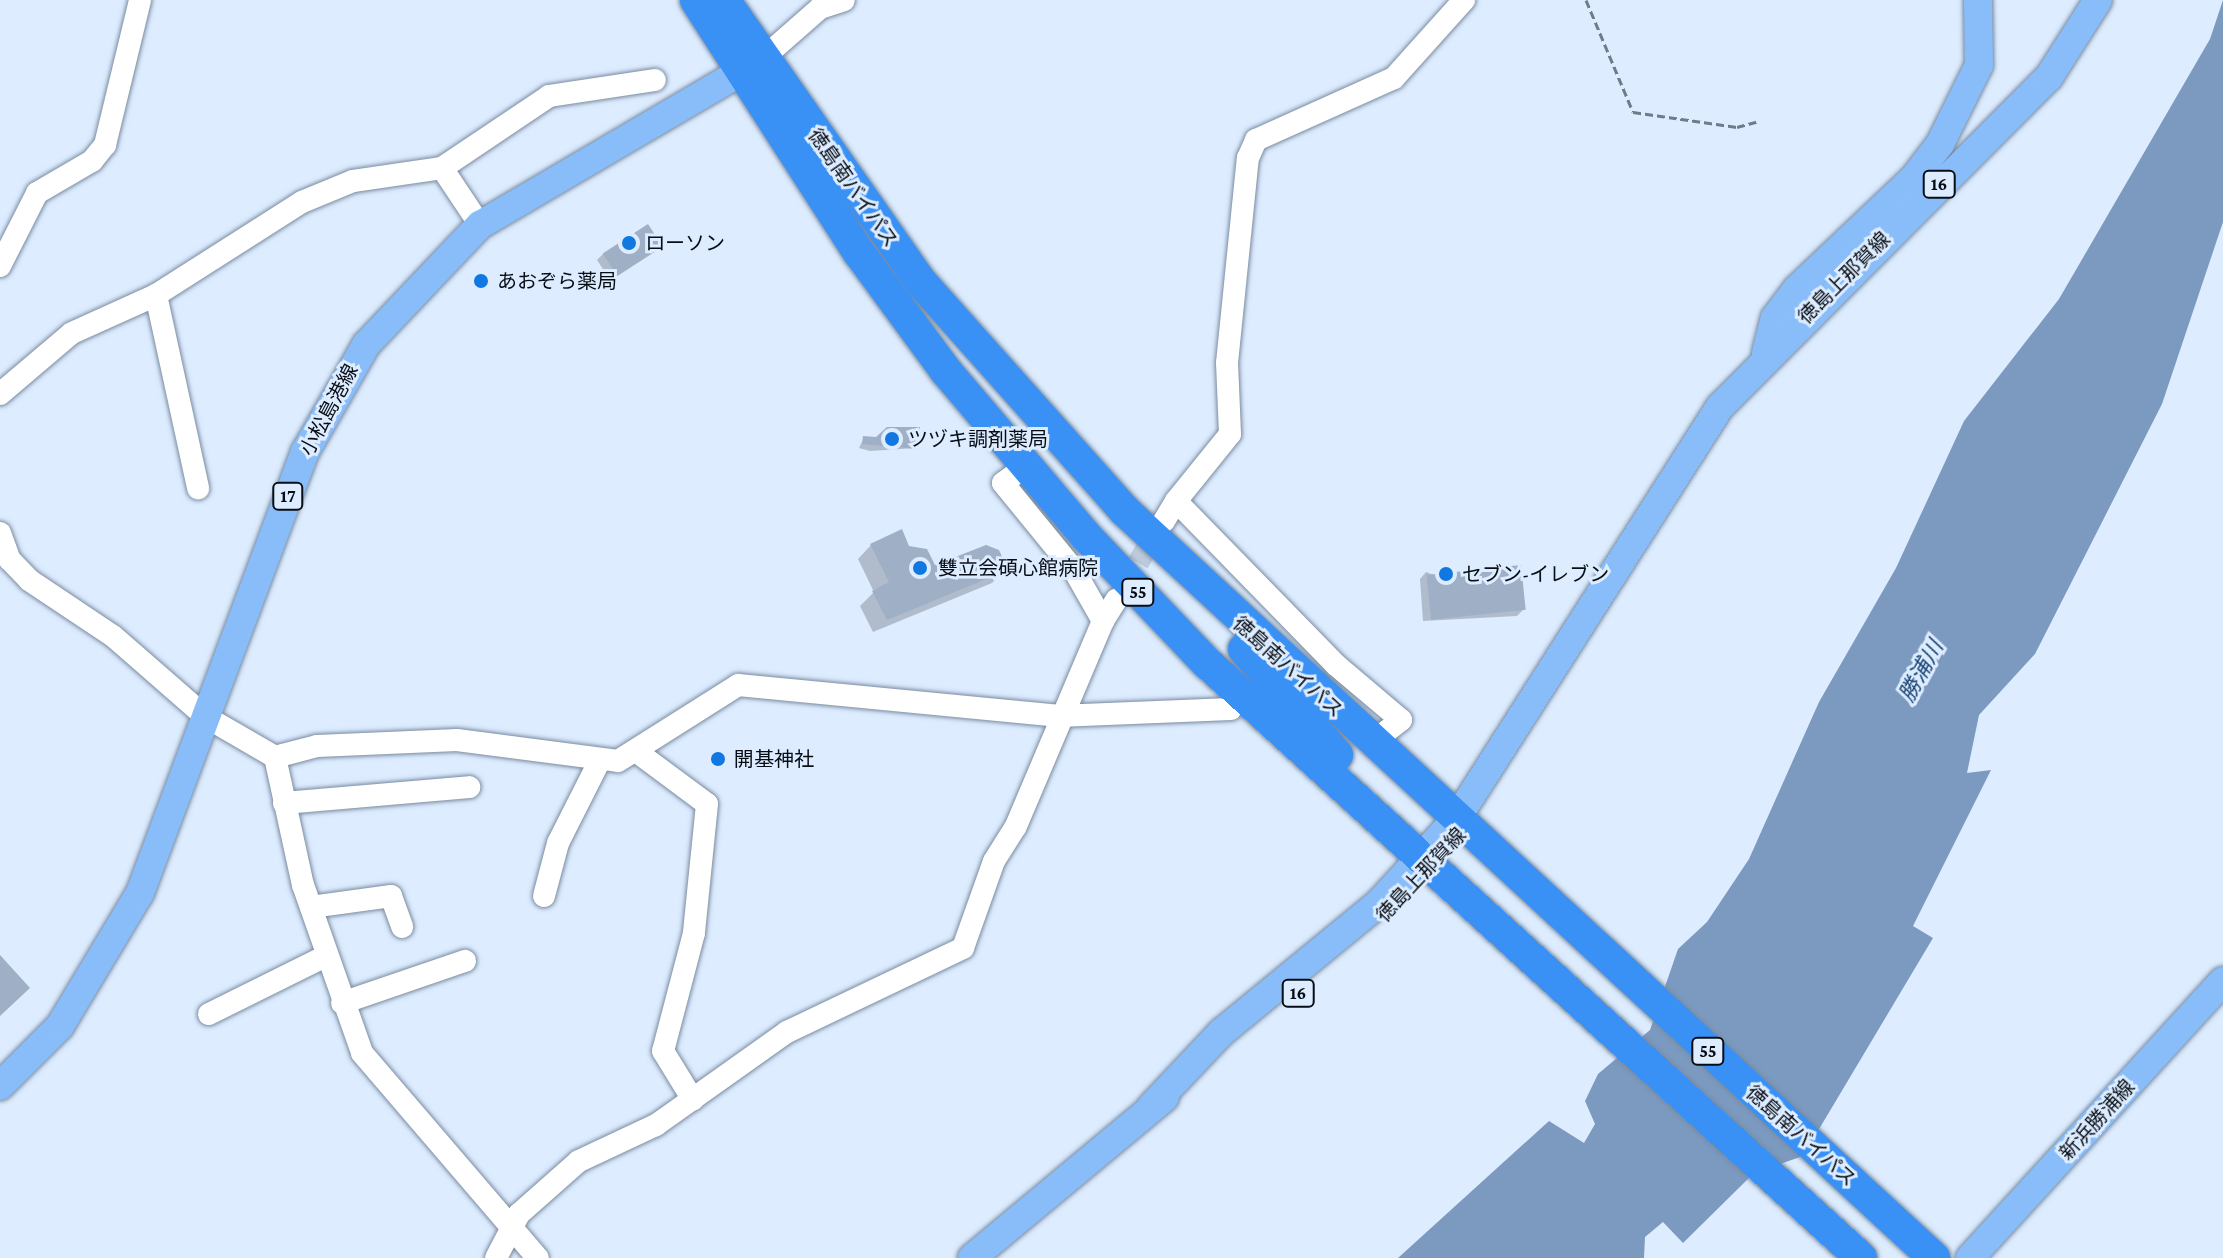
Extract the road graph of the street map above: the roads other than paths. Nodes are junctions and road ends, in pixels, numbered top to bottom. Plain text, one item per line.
1 (140, 0) edge
2 (696, 0) edge
3 (724, 0) edge
4 (844, 0) edge
5 (1464, 0) edge
6 (1978, 0) edge
7 (2098, 0) edge
8 (753, 68) junction
9 (655, 80) dead end
10 (442, 168) junction
11 (480, 225) junction
12 (0, 266) edge
13 (156, 295) junction
14 (1765, 356) junction
15 (2, 387) edge
16 (1025, 467) junction
17 (198, 488) dead end
18 (0, 533) edge
19 (1190, 575) junction
20 (1116, 600) tunnel mouth
21 (1103, 621) junction
22 (1231, 709) dead end
23 (1058, 716) junction
24 (206, 717) junction
25 (1372, 743) junction
26 (637, 752) junction
27 (275, 757) junction
28 (599, 762) junction
29 (469, 787) dead end
30 (284, 803) junction
31 (1468, 830) junction
32 (1435, 861) junction
33 (544, 896) dead end
34 (311, 907) junction
35 (402, 927) dead end
36 (326, 956) junction
37 (465, 961) dead end
38 (2223, 981) edge
39 (342, 1003) junction
40 (209, 1014) dead end
41 (0, 1086) edge
42 (693, 1100) junction
43 (510, 1231) junction
44 (496, 1258) edge
45 (538, 1258) edge
46 (972, 1258) edge
47 (1861, 1258) edge
48 (1934, 1258) edge
49 (1970, 1258) edge

1 - 12 street
2 - 8 highway, 徳島南バイパス / 55
3 - 8 highway, 徳島南バイパス / 55
4 - 8 street
5 - 25 street
6 - 14 main road
7 - 14 main road, 徳島上那賀線 / 16
8 - 11 main road, 小松島港線 / 17
8 - 16 highway, 徳島南バイパス / 55
8 - 19 highway, 徳島南バイパス / 55
9 - 10 street
10 - 11 street
10 - 13 street
11 - 24 main road, 小松島港線 / 17
13 - 15 street
13 - 17 street
14 - 31 main road, 徳島上那賀線 / 16
16 - 21 street
16 - 32 highway, 徳島南バイパス / 55
18 - 24 street
19 - 25 highway, 徳島南バイパス / 55
19 - 32 highway
20 - 21 street
21 - 23 street
22 - 23 street
23 - 26 street
23 - 42 street
24 - 27 street
24 - 41 main road, 小松島港線 / 17
25 - 31 highway, 徳島南バイパス / 55
26 - 28 street
26 - 42 street
27 - 28 street
27 - 30 street
28 - 33 street
29 - 30 street
30 - 34 street
31 - 32 main road, 徳島上那賀線 / 16
31 - 48 highway, 徳島南バイパス / 55
32 - 46 main road, 徳島上那賀線 / 16
32 - 47 highway, 徳島南バイパス / 55
34 - 35 street
34 - 36 street
36 - 39 street
36 - 40 street
37 - 39 street
38 - 49 main road, 新浜勝浦線
39 - 43 street
42 - 43 street
43 - 44 street
43 - 45 street

